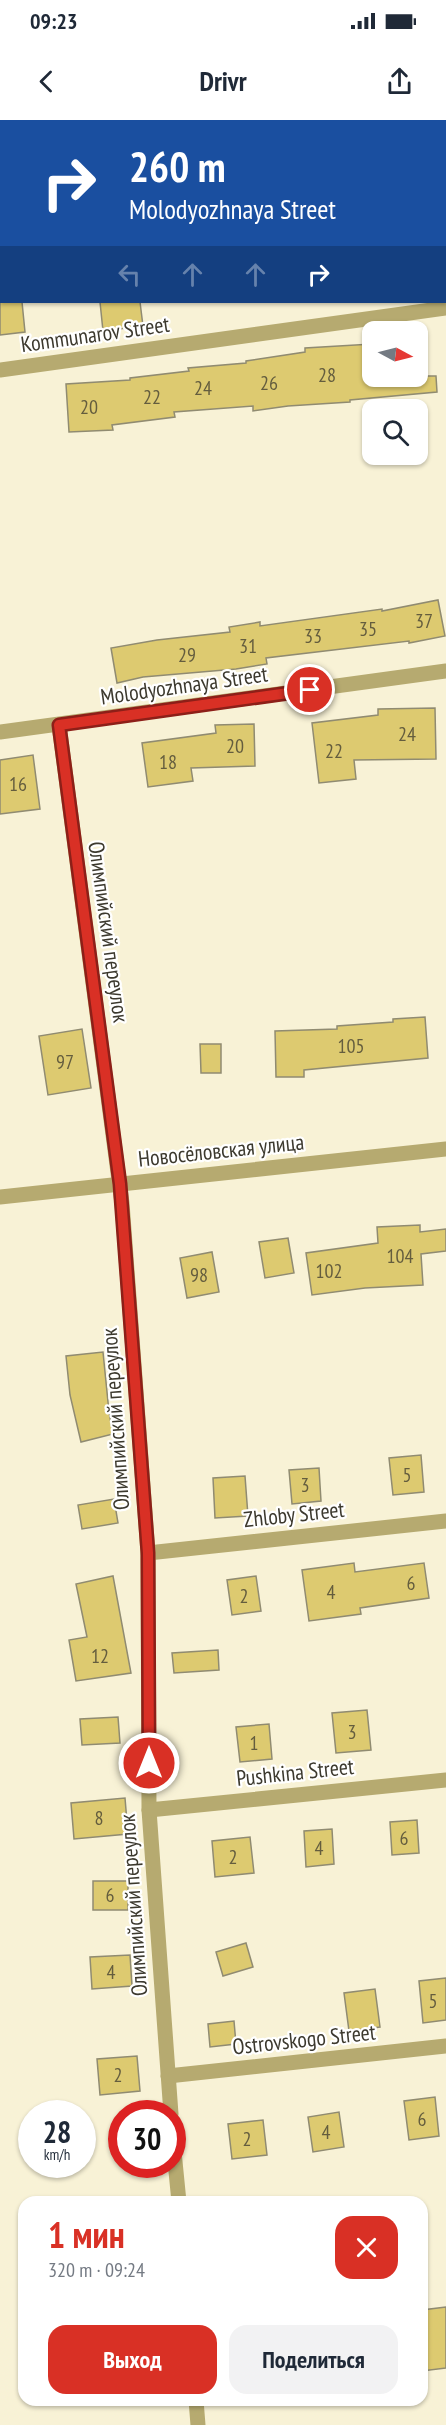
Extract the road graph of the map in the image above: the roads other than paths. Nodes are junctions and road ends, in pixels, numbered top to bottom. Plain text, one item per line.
1 (446, 308) edge
2 (0, 370) edge
3 (446, 670) edge
4 (59, 725) junction
5 (0, 732) edge
6 (446, 1149) edge
7 (120, 1184) junction
8 (0, 1197) edge
9 (446, 1521) edge
10 (148, 1553) junction
11 (446, 1780) edge
12 (149, 1810) junction
13 (446, 2046) edge
14 (168, 2076) junction
15 (170, 2100) edge
16 (177, 2178) edge
17 (178, 2196) edge
18 (196, 2406) edge
19 (198, 2425) edge

1 - 2 street, Kommunarov Street
3 - 4 street, Molodyozhnaya Street
4 - 5 street, Molodyozhnaya Street
4 - 7 street, Олимпийский переулок
6 - 7 street, Новосёловская улица
7 - 8 street, Новосёловская улица
7 - 10 street, Олимпийский переулок
9 - 10 street, Zhloby Street
10 - 12 street, Олимпийский переулок
11 - 12 street, Pushkina Street
12 - 14 street, Олимпийский переулок
13 - 14 street, Ostrovskogo Street
14 - 15 street, Олимпийский переулок
16 - 17 street
18 - 19 street

